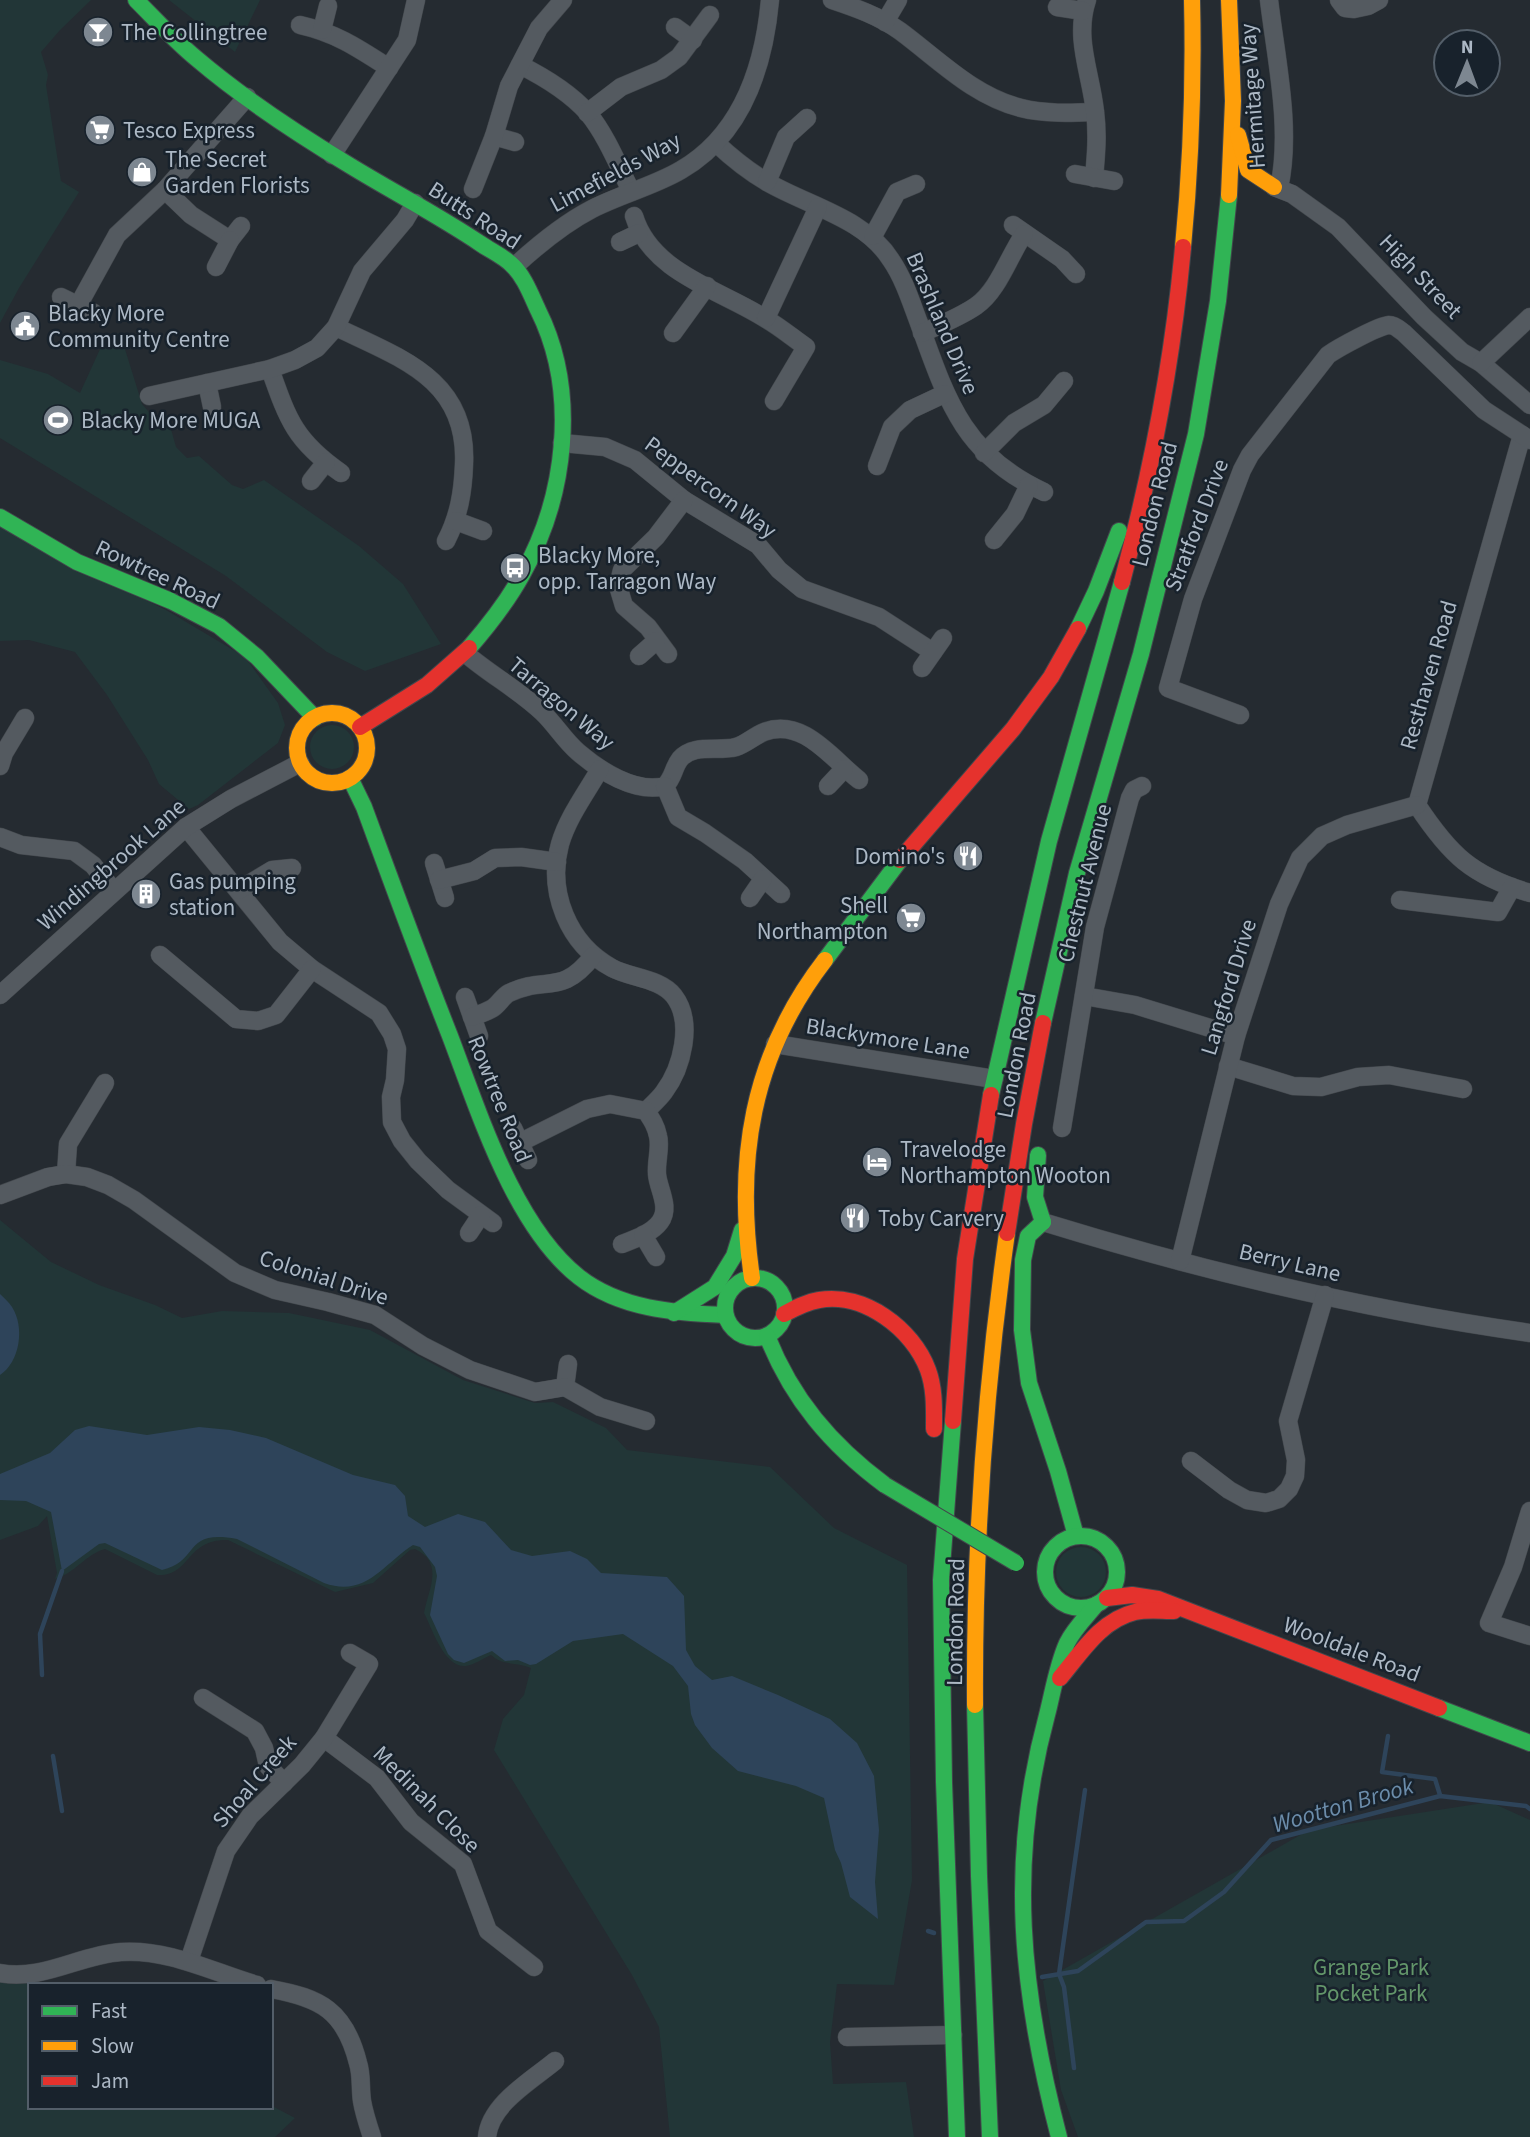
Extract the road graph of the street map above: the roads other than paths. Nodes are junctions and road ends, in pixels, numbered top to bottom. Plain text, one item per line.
1 (136, 0) edge
2 (416, 0) edge
3 (563, 0) edge
4 (769, 0) edge
5 (832, 0) edge
6 (898, 0) edge
7 (1192, 0) edge
8 (1229, 0) edge
9 (1269, 0) edge
10 (1339, 0) edge
11 (1379, 0) edge
12 (328, 6) dead end
13 (1085, 6) edge
14 (1057, 7) dead end
15 (710, 15) dead end
16 (885, 22) junction
17 (300, 25) dead end
18 (675, 27) dead end
19 (321, 30) junction
20 (693, 40) junction
21 (520, 65) junction
22 (389, 68) junction
23 (247, 97) junction
24 (1095, 112) junction
25 (587, 113) junction
26 (807, 118) dead end
27 (1233, 118) junction
28 (494, 136) junction
29 (515, 142) dead end
30 (716, 143) junction
31 (332, 155) junction
32 (1075, 174) dead end
33 (1094, 178) junction
34 (1114, 181) dead end
35 (767, 182) junction
36 (916, 184) dead end
37 (473, 188) dead end
38 (1271, 189) junction
39 (165, 190) junction
40 (631, 191) junction
41 (415, 203) junction
42 (1244, 204) dead end
43 (818, 207) junction
44 (873, 236) junction
45 (620, 242) dead end
46 (1226, 245) junction
47 (515, 266) junction
48 (216, 267) dead end
49 (1076, 274) dead end
50 (707, 286) junction
51 (61, 297) dead end
52 (1530, 317) edge
53 (766, 318) junction
54 (336, 327) junction
55 (673, 333) dead end
56 (922, 333) junction
57 (1476, 361) junction
58 (270, 369) junction
59 (1064, 381) dead end
60 (1455, 382) junction
61 (207, 383) junction
62 (944, 394) junction
63 (149, 396) dead end
64 (774, 401) dead end
65 (1530, 405) edge
66 (212, 407) dead end
67 (1159, 411) junction
68 (1526, 438) edge
69 (562, 443) junction
70 (984, 453) junction
71 (326, 462) junction
72 (877, 466) dead end
73 (341, 473) dead end
74 (311, 481) dead end
75 (684, 500) junction
76 (0, 517) edge
77 (456, 521) junction
78 (483, 531) dead end
79 (994, 540) dead end
80 (446, 541) dead end
81 (465, 653) junction
82 (639, 656) dead end
83 (922, 668) dead end
84 (1240, 715) dead end
85 (25, 718) dead end
86 (315, 718) junction
87 (360, 727) junction
88 (1113, 752) junction
89 (300, 763) junction
90 (0, 766) edge
91 (600, 769) junction
92 (350, 778) junction
93 (665, 786) junction
94 (828, 786) dead end
95 (1142, 786) dead end
96 (1417, 805) junction
97 (186, 827) junction
98 (0, 837) edge
99 (557, 862) junction
100 (292, 868) dead end
101 (764, 879) junction
102 (1512, 887) junction
103 (239, 890) junction
104 (114, 891) junction
105 (1530, 893) edge
106 (781, 894) dead end
107 (445, 898) dead end
108 (750, 898) dead end
109 (1400, 900) dead end
110 (160, 955) dead end
111 (593, 956) junction
112 (312, 969) junction
113 (0, 995) edge
114 (1075, 996) junction
115 (465, 997) dead end
116 (472, 1017) junction
117 (479, 1035) dead end
118 (1236, 1036) junction
119 (775, 1044) junction
120 (1228, 1066) junction
121 (994, 1079) junction
122 (106, 1083) dead end
123 (1463, 1089) dead end
124 (646, 1111) junction
125 (1062, 1128) dead end
126 (1038, 1142) dead end
127 (528, 1160) dead end
128 (65, 1174) junction
129 (0, 1195) edge
130 (1043, 1222) junction
131 (744, 1223) junction
132 (469, 1233) dead end
133 (643, 1235) junction
134 (622, 1244) dead end
135 (656, 1257) dead end
136 (1180, 1261) junction
137 (752, 1278) junction
138 (1325, 1295) junction
139 (674, 1314) junction
140 (784, 1314) junction
141 (725, 1315) junction
142 (1530, 1333) edge
143 (767, 1336) junction
144 (568, 1364) dead end
145 (565, 1387) junction
146 (646, 1421) dead end
147 (1191, 1461) dead end
148 (1530, 1511) edge
149 (1076, 1536) junction
150 (1115, 1559) junction
151 (1044, 1571) junction
152 (941, 1580) junction
153 (1050, 1591) junction
154 (1158, 1599) junction
155 (1101, 1602) junction
156 (1191, 1612) junction
157 (1530, 1636) edge
158 (1067, 1645) junction
159 (350, 1653) dead end
160 (1057, 1681) junction
161 (203, 1698) dead end
162 (324, 1738) junction
163 (1530, 1743) edge
164 (284, 1783) junction
165 (189, 1961) junction
166 (534, 1967) dead end
167 (0, 1973) edge
168 (251, 1983) edge
169 (273, 1989) edge
170 (953, 2035) junction
171 (847, 2037) dead end
172 (555, 2061) dead end
173 (998, 2136) edge
174 (372, 2137) edge
175 (486, 2137) edge
176 (957, 2137) edge
177 (1059, 2137) edge

1 - 23 main road, Butts Road
2 - 22 street
3 - 21 street
4 - 30 street, Limefields Way
5 - 16 street
6 - 16 street
7 - 67 main road, London Road
8 - 27 main road, London Road
9 - 38 street, Hermitage Way
10 - 11 street
12 - 19 street
13 - 14 street
13 - 24 street
15 - 20 street
16 - 24 street
17 - 19 street
18 - 20 street
19 - 22 street
20 - 25 street
21 - 25 street
21 - 28 street
22 - 31 street
23 - 31 main road, Butts Road
23 - 39 street
24 - 33 street
25 - 40 street
26 - 35 street
27 - 38 main road
27 - 46 main road, London Road
28 - 29 street
28 - 37 street
30 - 35 street, Brashland Drive
30 - 40 street, Limefields Way
31 - 41 main road, Butts Road
32 - 33 street
33 - 34 street
35 - 43 street, Brashland Drive
36 - 44 street
38 - 57 street, High Street
39 - 48 street
39 - 51 street
40 - 47 street, Limefields Way
41 - 47 main road, Butts Road
41 - 54 street
42 - 46 main road
43 - 44 street, Brashland Drive
43 - 53 street
44 - 56 street, Brashland Drive
45 - 50 street
46 - 88 main road, London Road
47 - 69 main road, Butts Road
49 - 56 street
50 - 53 street
50 - 55 street
52 - 57 street
53 - 64 street
54 - 58 street
54 - 77 street
56 - 62 street, Brashland Drive
57 - 60 street
57 - 65 street, High Street
58 - 61 street
58 - 71 street
59 - 70 street
60 - 68 street, Stratford Drive
60 - 84 street, Stratford Drive
61 - 63 street
61 - 66 street
62 - 70 street, Brashland Drive
62 - 72 street
67 - 119 main road
67 - 121 main road, London Road
68 - 96 street, Resthaven Road
69 - 75 street, Peppercorn Way
69 - 81 main road, Butts Road
70 - 79 street, Brashland Drive
71 - 73 street
71 - 74 street
75 - 82 street
75 - 83 street, Peppercorn Way
76 - 86 main road, Rowtree Road
77 - 78 street
77 - 80 street
81 - 87 main road, Butts Road
81 - 91 street, Tarragon Way
85 - 90 street
86 - 87 main road
86 - 89 main road
87 - 92 main road
88 - 114 main road
88 - 173 main road, London Road
89 - 92 main road
89 - 97 street, Windingbrook Lane
91 - 93 street, Tarragon Way
91 - 99 street
92 - 139 main road, Rowtree Road
93 - 94 street
93 - 101 street
95 - 114 street, Chestnut Avenue
96 - 102 street
96 - 118 street, Langford Drive
97 - 103 street
97 - 104 street, Windingbrook Lane
98 - 104 street
99 - 107 street
99 - 111 street
100 - 103 street
101 - 106 street
101 - 108 street
102 - 105 street
102 - 109 street
103 - 112 street
104 - 113 street, Windingbrook Lane
110 - 112 street
111 - 116 street
111 - 124 street
112 - 132 street
114 - 118 street, Chestnut Avenue
114 - 125 street, Chestnut Avenue
115 - 116 street
116 - 117 street
118 - 120 street, Langford Drive
119 - 121 street, Blackymore Lane
119 - 131 main road
120 - 123 street
120 - 136 street, Langford Drive
121 - 152 main road, London Road
122 - 128 street
124 - 127 street
124 - 133 street
126 - 130 main road
128 - 129 street, Colonial Drive
128 - 145 street, Colonial Drive
130 - 136 street, Berry Lane
130 - 149 main road
131 - 137 main road
131 - 139 main road
133 - 134 street
133 - 135 street
136 - 138 street, Berry Lane
137 - 140 main road
137 - 141 main road
138 - 142 street, Berry Lane
138 - 147 street
139 - 141 main road, Rowtree Road
140 - 143 main road
140 - 152 main road
141 - 143 main road
143 - 151 main road, bridge
144 - 145 street
145 - 146 street
148 - 157 street
149 - 150 main road
149 - 151 main road
150 - 154 main road, Wooldale Road
150 - 155 main road
151 - 153 main road
152 - 170 main road, London Road
153 - 155 main road
153 - 158 main road
154 - 155 main road, Wooldale Road
154 - 156 main road, Wooldale Road
155 - 158 main road
156 - 160 main road
156 - 163 main road, Wooldale Road
158 - 160 main road
159 - 162 street, Shoal Creek
160 - 177 main road
161 - 164 street
162 - 164 street, Shoal Creek
162 - 166 street, Medinah Close
164 - 165 street, Shoal Creek
165 - 167 street
165 - 168 street
169 - 174 street
170 - 171 street
170 - 176 main road, London Road
172 - 175 street

